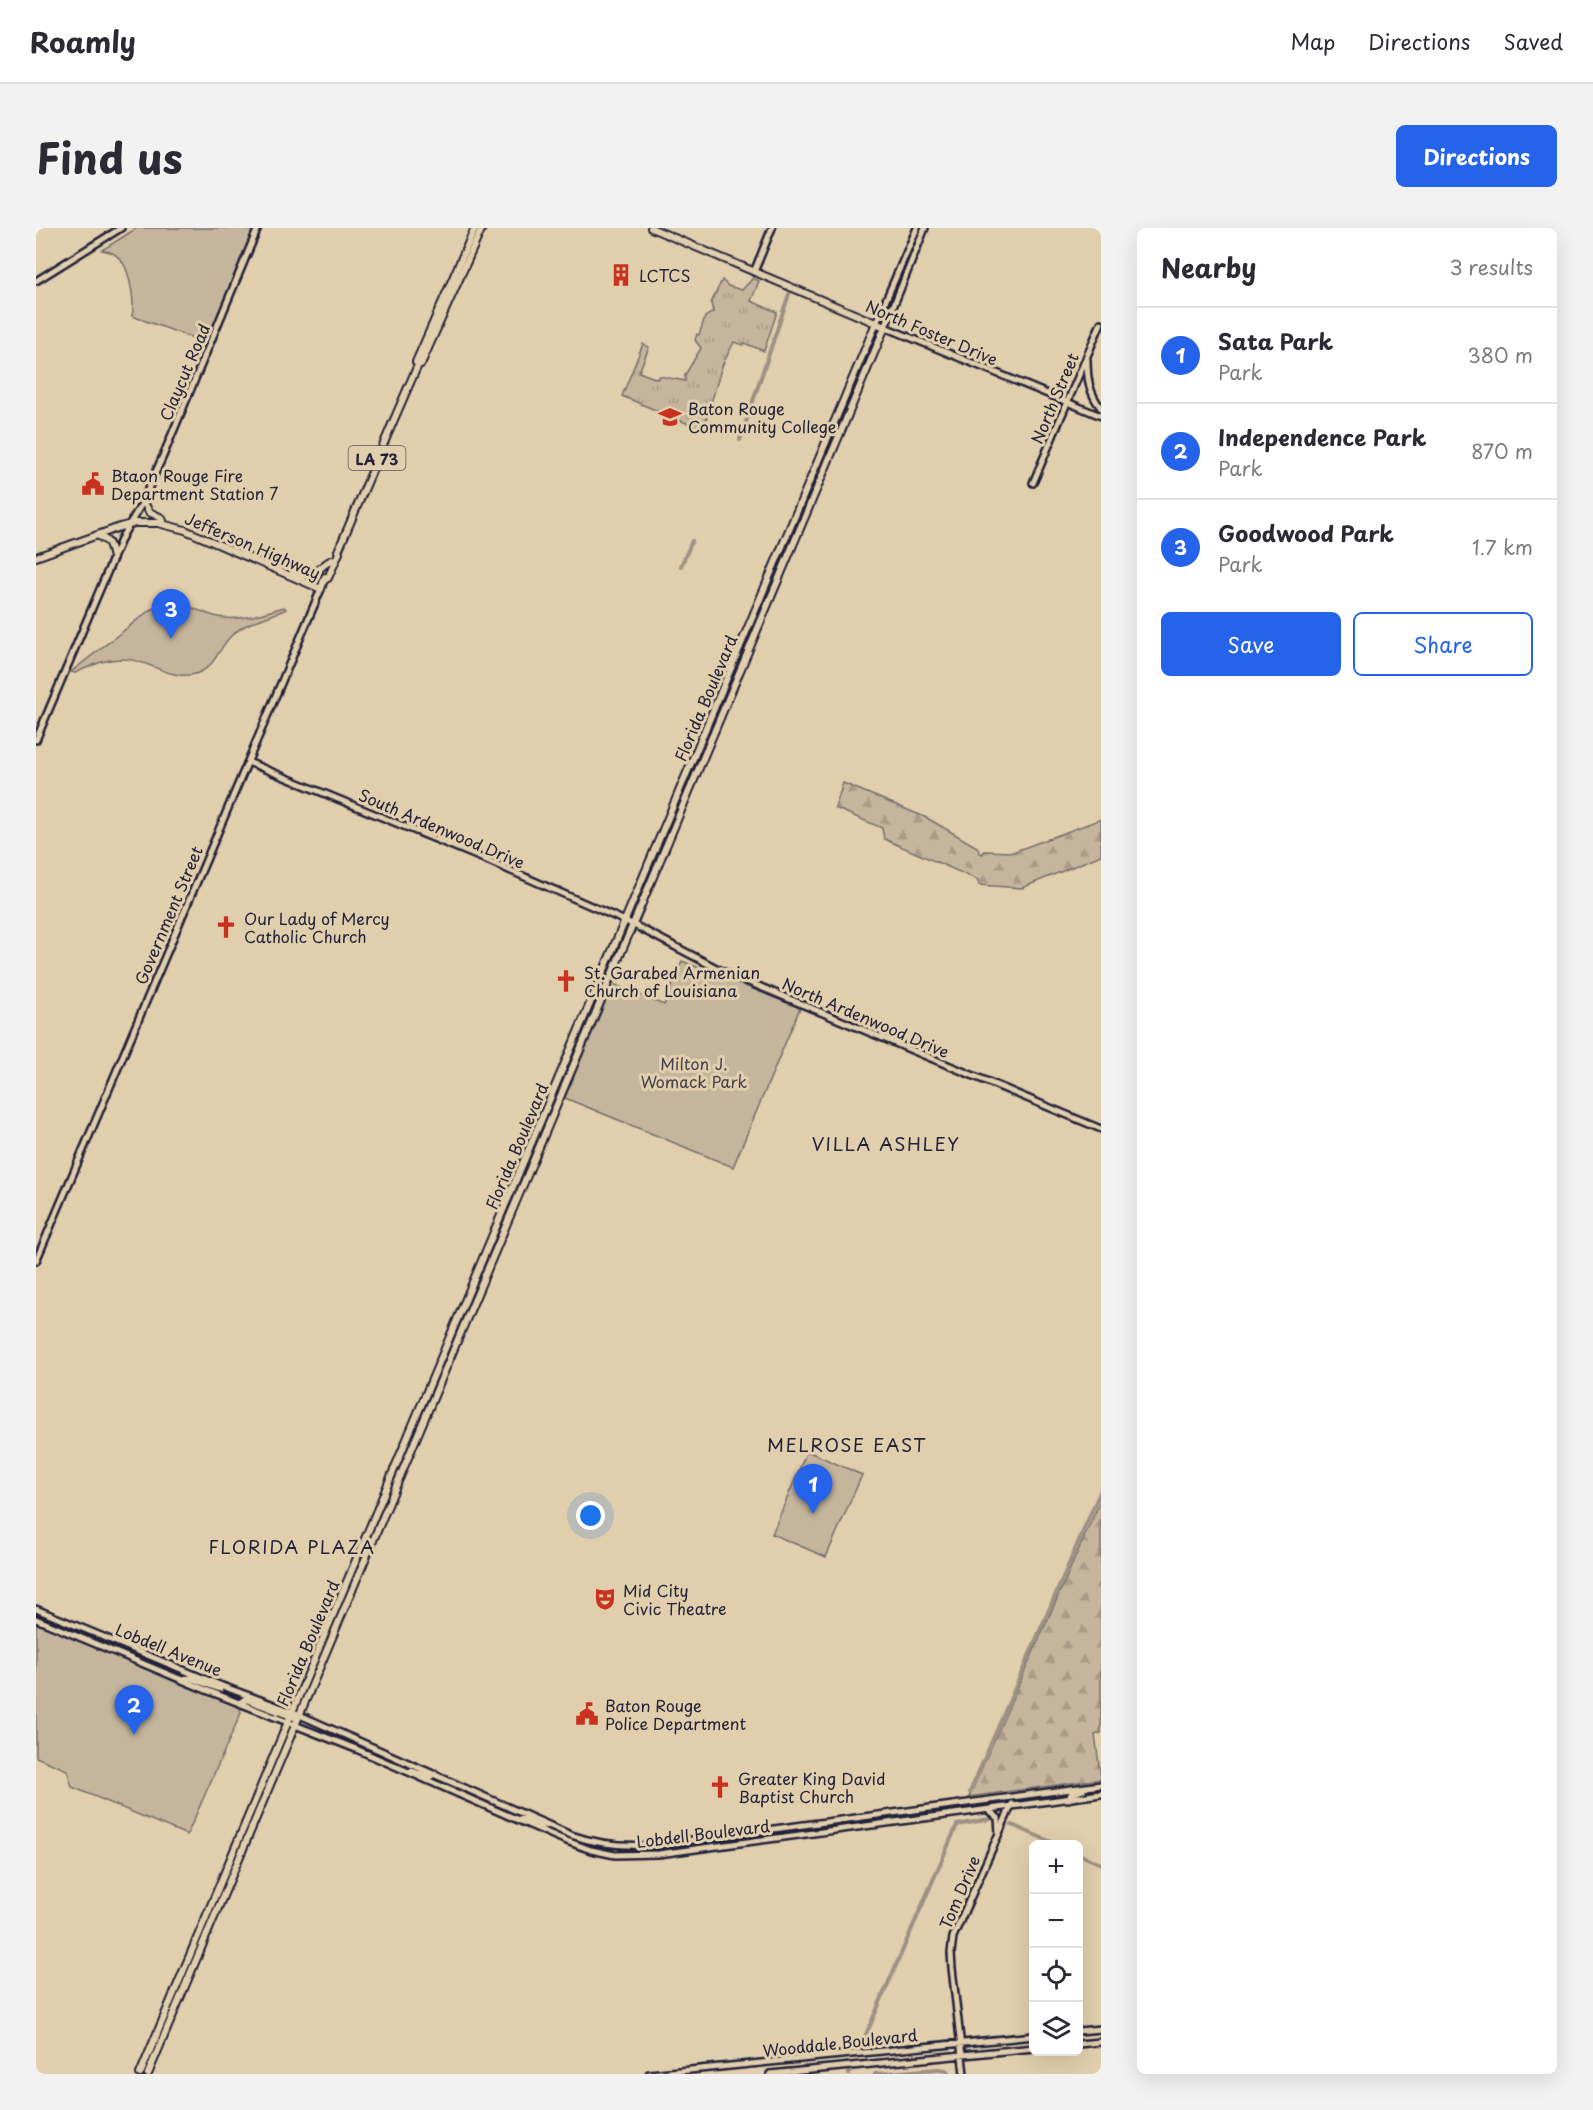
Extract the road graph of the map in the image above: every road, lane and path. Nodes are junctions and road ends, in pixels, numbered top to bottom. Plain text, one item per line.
1 (121, 228) edge
2 (258, 228) edge
3 (475, 228) edge
4 (482, 228) edge
5 (651, 228) edge
6 (772, 228) edge
7 (917, 228) edge
8 (925, 228) edge
9 (754, 272) junction
10 (36, 281) edge
11 (876, 323) junction
12 (1101, 323) edge
13 (885, 327) junction
14 (430, 330) junction
15 (428, 348) junction
16 (1087, 356) junction
17 (418, 365) junction
18 (1067, 403) junction
19 (1101, 408) edge
20 (1101, 416) edge
21 (1033, 483) dead end
22 (143, 500) junction
23 (805, 505) junction
24 (164, 524) junction
25 (129, 525) junction
26 (97, 535) junction
27 (338, 551) junction
28 (36, 557) edge
29 (113, 558) junction
30 (332, 560) junction
31 (290, 575) junction
32 (326, 579) junction
33 (321, 590) junction
34 (36, 740) edge
35 (248, 762) junction
36 (628, 922) junction
37 (559, 1087) junction
38 (1101, 1129) edge
39 (36, 1261) edge
40 (422, 1404) junction
41 (420, 1426) junction
42 (36, 1609) edge
43 (336, 1618) junction
44 (36, 1619) edge
45 (179, 1679) junction
46 (222, 1686) junction
47 (240, 1702) joint
48 (294, 1718) junction
49 (407, 1772) junction
50 (435, 1774) junction
51 (1101, 1785) edge
52 (437, 1786) junction
53 (1092, 1786) junction
54 (468, 1789) junction
55 (1101, 1794) edge
56 (1012, 1797) junction
57 (1069, 1798) junction
58 (1012, 1806) junction
59 (988, 1810) junction
60 (517, 1820) junction
61 (549, 1825) junction
62 (546, 1832) junction
63 (752, 1832) junction
64 (999, 1834) junction
65 (753, 1841) junction
66 (664, 1844) junction
67 (659, 1854) junction
68 (192, 1959) junction
69 (163, 2020) junction
70 (1101, 2029) edge
71 (1083, 2031) edge
72 (1029, 2036) edge
73 (1101, 2042) edge
74 (961, 2043) junction
75 (1083, 2044) edge
76 (1029, 2048) edge
77 (157, 2052) junction
78 (962, 2055) junction
79 (140, 2074) edge
80 (148, 2074) edge
81 (649, 2074) edge
82 (770, 2074) edge
83 (964, 2074) edge

1 - 10 main road
2 - 22 main road, Claycut Road
3 - 14 main road, Government Street / LA 73
4 - 15 main road, Government Street / LA 73
5 - 9 main road, North Foster Drive
6 - 9 main road
7 - 11 main road, Florida Boulevard
8 - 13 main road, Florida Boulevard
9 - 11 main road, North Foster Drive
11 - 13 main road, North Foster Drive
11 - 23 main road, Florida Boulevard
12 - 16 main road, North Street
13 - 18 main road, North Foster Drive
13 - 23 main road, Florida Boulevard
14 - 15 main road
14 - 17 main road, Government Street / LA 73
15 - 17 main road, Government Street / LA 73
16 - 18 main road, North Street
16 - 19 main road
17 - 27 main road, Government Street / LA 73
18 - 20 main road, North Foster Drive
18 - 21 main road, North Street
22 - 24 main road
22 - 25 main road, Claycut Road
23 - 36 main road, Florida Boulevard
24 - 25 main road, Jefferson Highway
24 - 31 main road, Jefferson Highway
25 - 26 main road, Jefferson Highway
25 - 29 main road, Claycut Road
26 - 28 main road, Jefferson Highway
26 - 29 main road
27 - 30 main road, Government Street
27 - 32 main road, Government Street
29 - 34 main road, Claycut Road
30 - 31 main road
30 - 32 main road, Government Street
31 - 33 main road, Jefferson Highway
32 - 33 main road, Government Street
33 - 35 main road, Government Street
35 - 36 main road, South Ardenwood Drive
35 - 39 main road, Government Street
36 - 37 main road, Florida Boulevard
36 - 38 main road, North Ardenwood Drive
37 - 40 main road, Florida Boulevard
37 - 41 main road, Florida Boulevard
40 - 41 main road
40 - 43 main road, Florida Boulevard
41 - 43 main road, Florida Boulevard
42 - 46 main road, Lobdell Avenue
43 - 48 main road, Florida Boulevard
44 - 45 main road, Lobdell Avenue
45 - 46 main road
45 - 47 main road, Lobdell Avenue
46 - 48 main road, Lobdell Avenue
47 - 48 main road
48 - 49 main road, Lobdell Boulevard
48 - 50 main road, Lobdell Boulevard
48 - 68 main road, Florida Boulevard
49 - 50 main road
49 - 52 main road, Lobdell Boulevard
50 - 54 main road, Lobdell Boulevard
51 - 53 main road, Lobdell Boulevard
52 - 54 main road
52 - 60 main road, Lobdell Boulevard
53 - 56 main road, Lobdell Boulevard
53 - 57 main road
54 - 61 main road, Lobdell Boulevard
55 - 57 main road, Lobdell Boulevard
56 - 58 main road, Tom Drive
56 - 63 main road, Lobdell Boulevard
57 - 58 main road, Lobdell Boulevard
58 - 59 main road, Lobdell Boulevard
58 - 64 main road, Tom Drive
59 - 64 main road
59 - 65 main road, Lobdell Boulevard
60 - 61 main road
60 - 62 main road, Lobdell Boulevard
61 - 62 main road
61 - 66 main road, Lobdell Boulevard
62 - 67 main road, Lobdell Boulevard
63 - 65 main road
63 - 66 main road, Lobdell Boulevard
64 - 74 main road, Tom Drive
65 - 67 main road, Lobdell Boulevard
66 - 67 main road
68 - 69 main road, Florida Boulevard
68 - 77 main road, Florida Boulevard
69 - 77 main road
69 - 79 main road, Florida Boulevard
70 - 71 main road
72 - 74 main road, Wooddale Boulevard
73 - 75 main road
74 - 78 main road, Tom Drive
74 - 81 main road, Wooddale Boulevard
76 - 78 main road, Wooddale Boulevard
77 - 80 main road, Florida Boulevard
78 - 82 main road, Wooddale Boulevard
78 - 83 main road, Tom Drive

